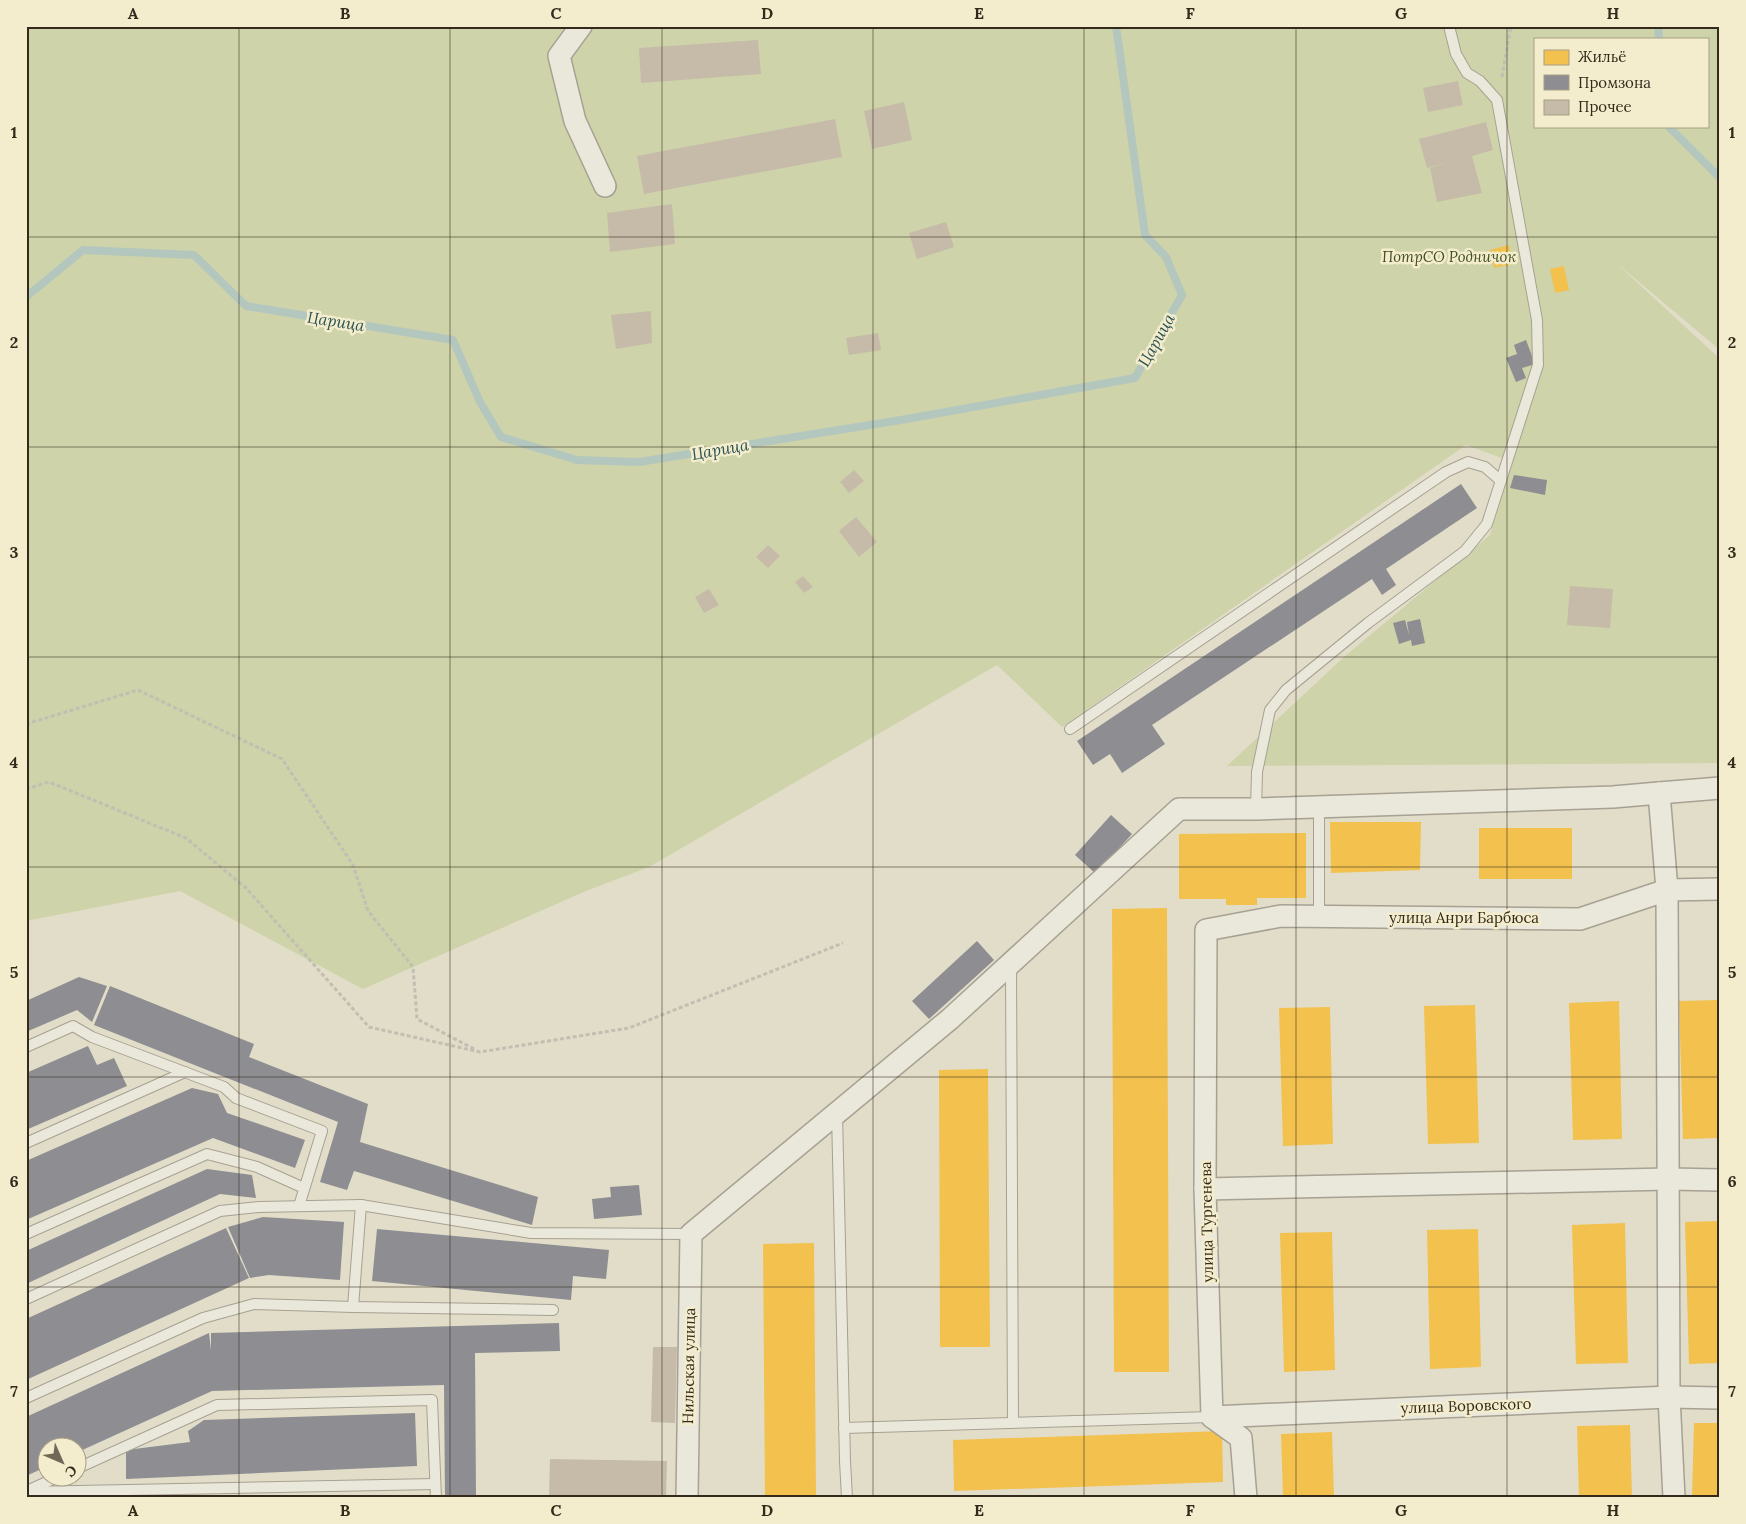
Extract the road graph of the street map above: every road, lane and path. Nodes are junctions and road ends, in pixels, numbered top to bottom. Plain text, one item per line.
1 (581, 26) edge
2 (1449, 26) edge
3 (1511, 26) edge
4 (1497, 100) junction
5 (604, 186) dead end
6 (1500, 480) junction
7 (26, 724) edge
8 (1070, 728) dead end
9 (1720, 788) edge
10 (26, 789) edge
11 (1659, 793) junction
12 (1318, 806) junction
13 (1256, 809) junction
14 (1720, 889) edge
15 (1667, 890) junction
16 (1319, 917) junction
17 (1206, 930) joint
18 (843, 943) dead end
19 (1011, 964) junction
20 (26, 1047) edge
21 (480, 1052) junction
22 (185, 1072) junction
23 (837, 1113) junction
24 (26, 1143) edge
25 (1669, 1179) junction
26 (1720, 1180) edge
27 (304, 1188) junction
28 (1205, 1189) junction
29 (362, 1205) junction
30 (298, 1206) junction
31 (26, 1234) edge
32 (691, 1234) junction
33 (26, 1299) edge
34 (353, 1307) junction
35 (553, 1310) dead end
36 (1669, 1397) junction
37 (26, 1398) edge
38 (1720, 1398) edge
39 (1212, 1416) junction
40 (1013, 1422) junction
41 (844, 1428) junction
42 (88, 1463) edge
43 (435, 1484) junction
44 (39, 1486) edge
45 (26, 1492) edge
46 (436, 1498) edge
47 (687, 1498) edge
48 (847, 1498) edge
49 (1246, 1498) edge
50 (1674, 1498) edge

1 - 5 street
2 - 4 lane
3 - 4 path
4 - 6 lane
6 - 8 lane
6 - 13 lane
7 - 21 path
9 - 11 street
10 - 21 path
11 - 12 street
11 - 15 street
12 - 13 street
12 - 16 lane
13 - 19 street
14 - 15 street, улица Анри Барбюса
15 - 16 street, улица Анри Барбюса
15 - 25 street
16 - 17 street, улица Анри Барбюса
17 - 28 street, улица Тургенева
18 - 21 path
19 - 23 street
19 - 40 lane
20 - 22 lane
22 - 24 lane
22 - 27 lane
23 - 32 street
23 - 41 lane
25 - 26 street
25 - 28 street
25 - 36 street
27 - 30 lane
27 - 31 lane
28 - 39 street, улица Тургенева
29 - 30 lane
29 - 32 lane
29 - 34 lane
30 - 33 lane
32 - 47 street, Нильская улица
34 - 35 lane
34 - 37 lane
36 - 38 street, улица Воровского
36 - 39 street, улица Воровского
36 - 50 street
39 - 40 lane
39 - 49 street
40 - 41 lane
41 - 48 lane
42 - 43 lane
43 - 45 lane
43 - 46 lane
44 - 45 lane

